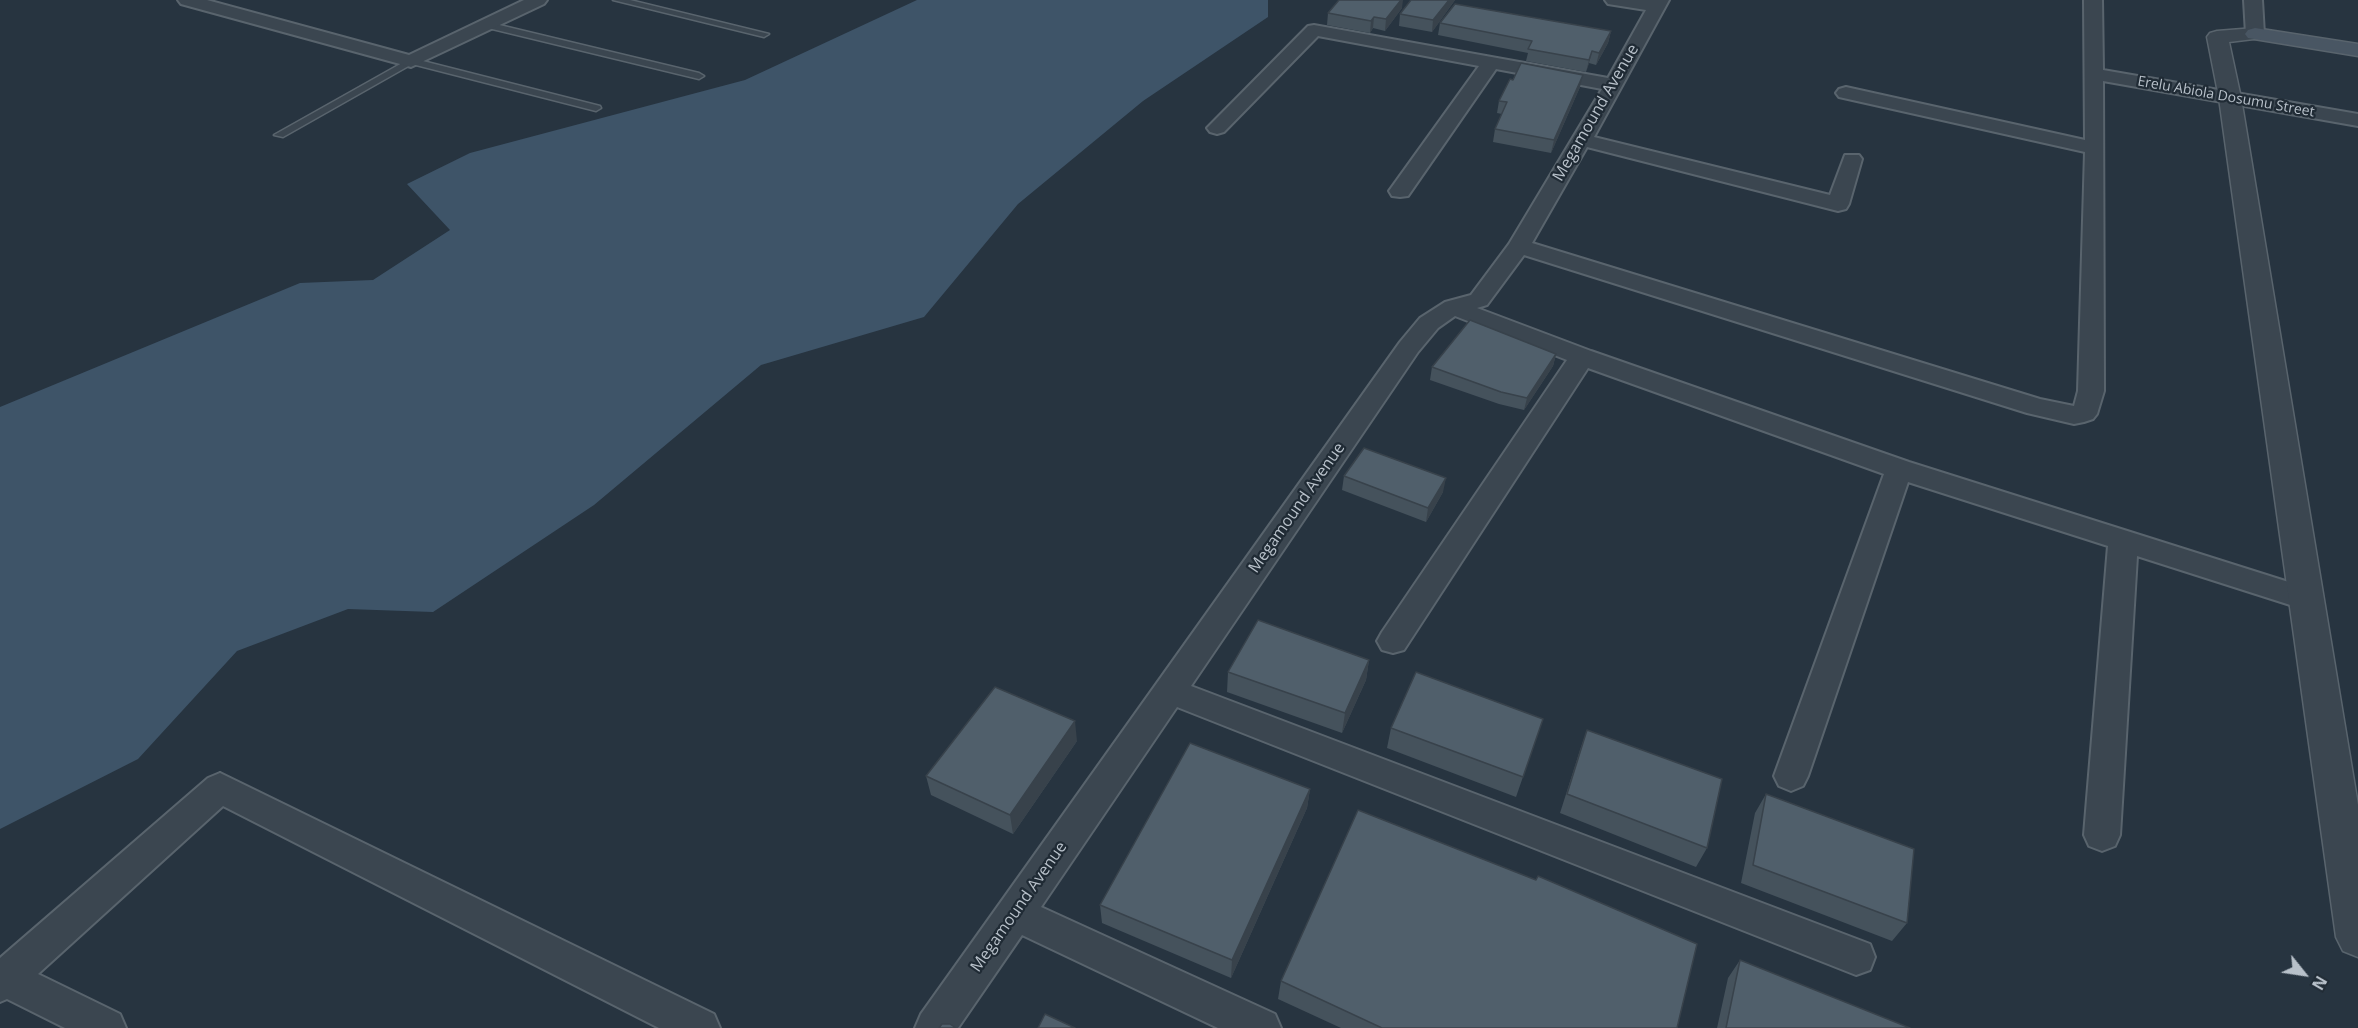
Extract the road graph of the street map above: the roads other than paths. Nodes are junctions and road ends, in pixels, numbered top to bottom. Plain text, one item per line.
1 (187, 0) edge
2 (538, 0) edge
3 (618, 0) edge
4 (1614, 0) edge
5 (2093, 0) edge
6 (2253, 0) edge
7 (1658, 3) edge
8 (487, 25) junction
9 (764, 34) dead end
10 (2254, 34) junction
11 (2358, 50) edge
12 (411, 61) junction
13 (1491, 63) junction
14 (2095, 74) junction
15 (699, 76) dead end
16 (1614, 85) junction
17 (1846, 93) dead end
18 (2230, 98) junction
19 (596, 108) dead end
20 (2358, 120) edge
21 (1217, 128) dead end
22 (279, 135) dead end
23 (1582, 140) junction
24 (2095, 148) junction
25 (1852, 159) dead end
26 (1400, 191) dead end
27 (1519, 246) junction
28 (1453, 308) junction
29 (1582, 357) junction
30 (1899, 469) junction
31 (2123, 540) junction
32 (2306, 598) junction
33 (1393, 641) dead end
34 (1170, 690) junction
35 (1791, 776) dead end
36 (2102, 835) dead end
37 (1015, 913) junction
38 (2358, 937) edge
39 (1856, 957) dead end
40 (3, 981) edge
41 (106, 1028) edge
42 (700, 1028) edge
43 (935, 1028) edge
44 (1261, 1028) edge

1 - 12 street
2 - 8 street
3 - 9 lane
4 - 7 street
5 - 14 street
6 - 10 street
7 - 16 street, Megamound Avenue
8 - 12 street
8 - 15 lane
10 - 11 main road
10 - 18 street
12 - 19 lane
12 - 22 lane
13 - 16 street
13 - 21 street
13 - 26 street
14 - 18 street, Erelu Abiola Dosumu Street
14 - 24 street
16 - 23 street, Megamound Avenue
17 - 24 street
18 - 20 street, Erelu Abiola Dosumu Street
18 - 32 street
23 - 25 street
23 - 27 street, Megamound Avenue
24 - 27 street
27 - 28 street, Megamound Avenue
28 - 29 street
28 - 34 street, Megamound Avenue
29 - 30 street
29 - 33 street
30 - 31 street
30 - 35 street
31 - 32 street
31 - 36 street
32 - 38 street
34 - 37 street, Megamound Avenue
34 - 39 street
37 - 43 street, Megamound Avenue
37 - 44 street
40 - 41 street
40 - 42 street

